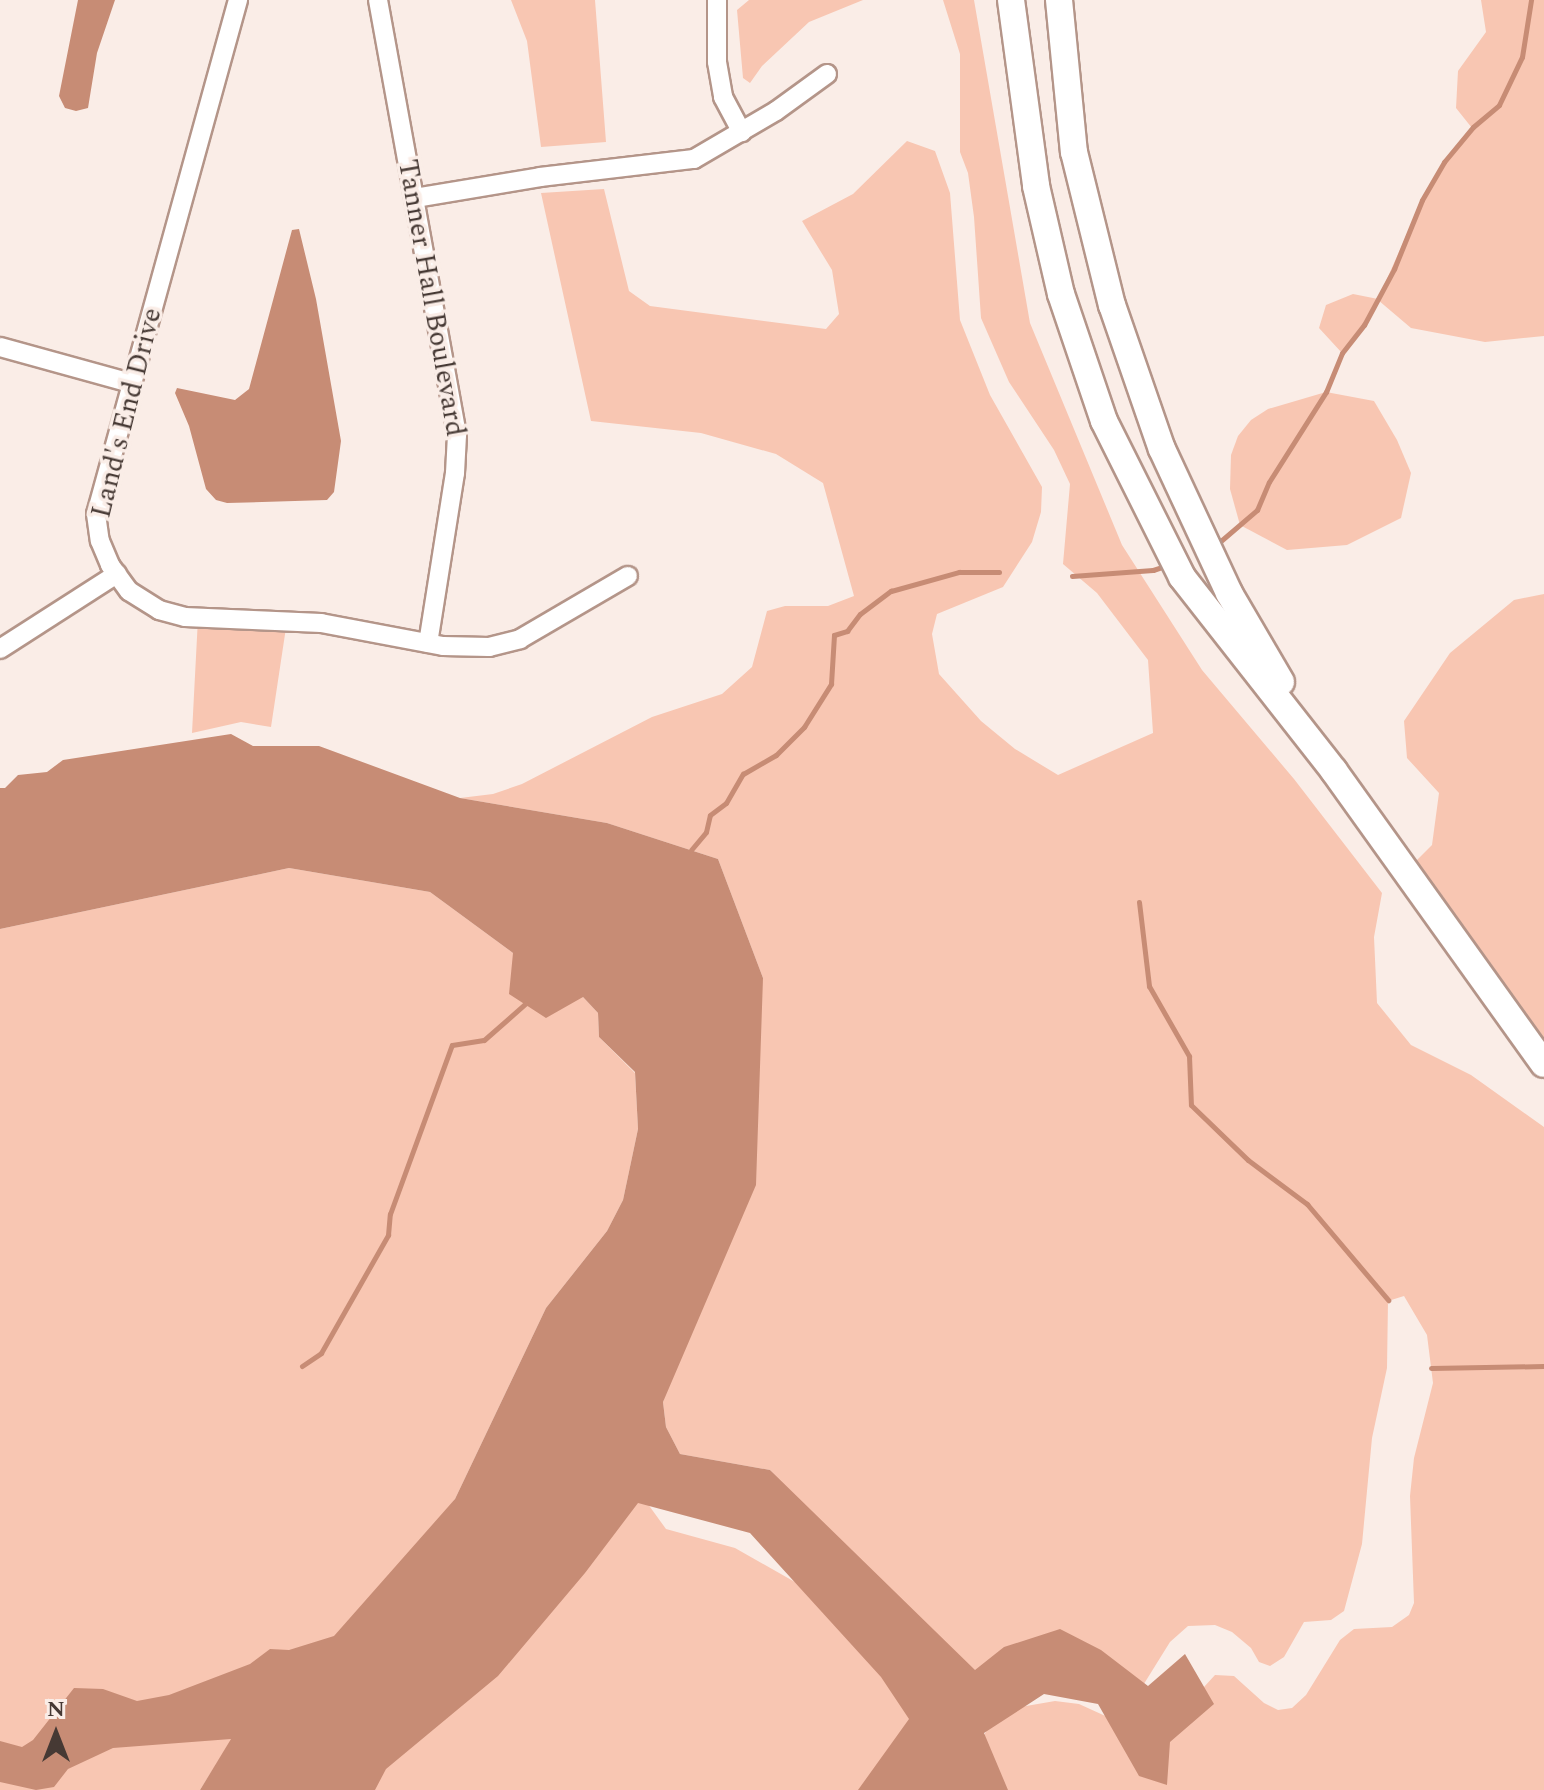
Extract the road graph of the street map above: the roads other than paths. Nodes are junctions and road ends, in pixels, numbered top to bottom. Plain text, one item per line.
1 (238, 0) edge
2 (378, 0) edge
3 (717, 0) edge
4 (1011, 0) edge
5 (1059, 0) edge
6 (827, 74) dead end
7 (742, 132) junction
8 (415, 198) junction
9 (0, 347) edge
10 (131, 383) junction
11 (117, 574) junction
12 (628, 576) dead end
13 (428, 643) junction
14 (0, 649) edge
15 (1334, 771) junction
16 (1544, 1064) edge

1 - 10 street, Land's End Drive
2 - 8 street, Tanner Hall Boulevard
3 - 7 street
4 - 15 main road
5 - 15 main road
6 - 7 street
7 - 8 street
8 - 13 street, Tanner Hall Boulevard
9 - 10 street
10 - 11 street, Land's End Drive
11 - 13 street, Land's End Drive
11 - 14 street
12 - 13 street, Land's End Drive
15 - 16 main road

